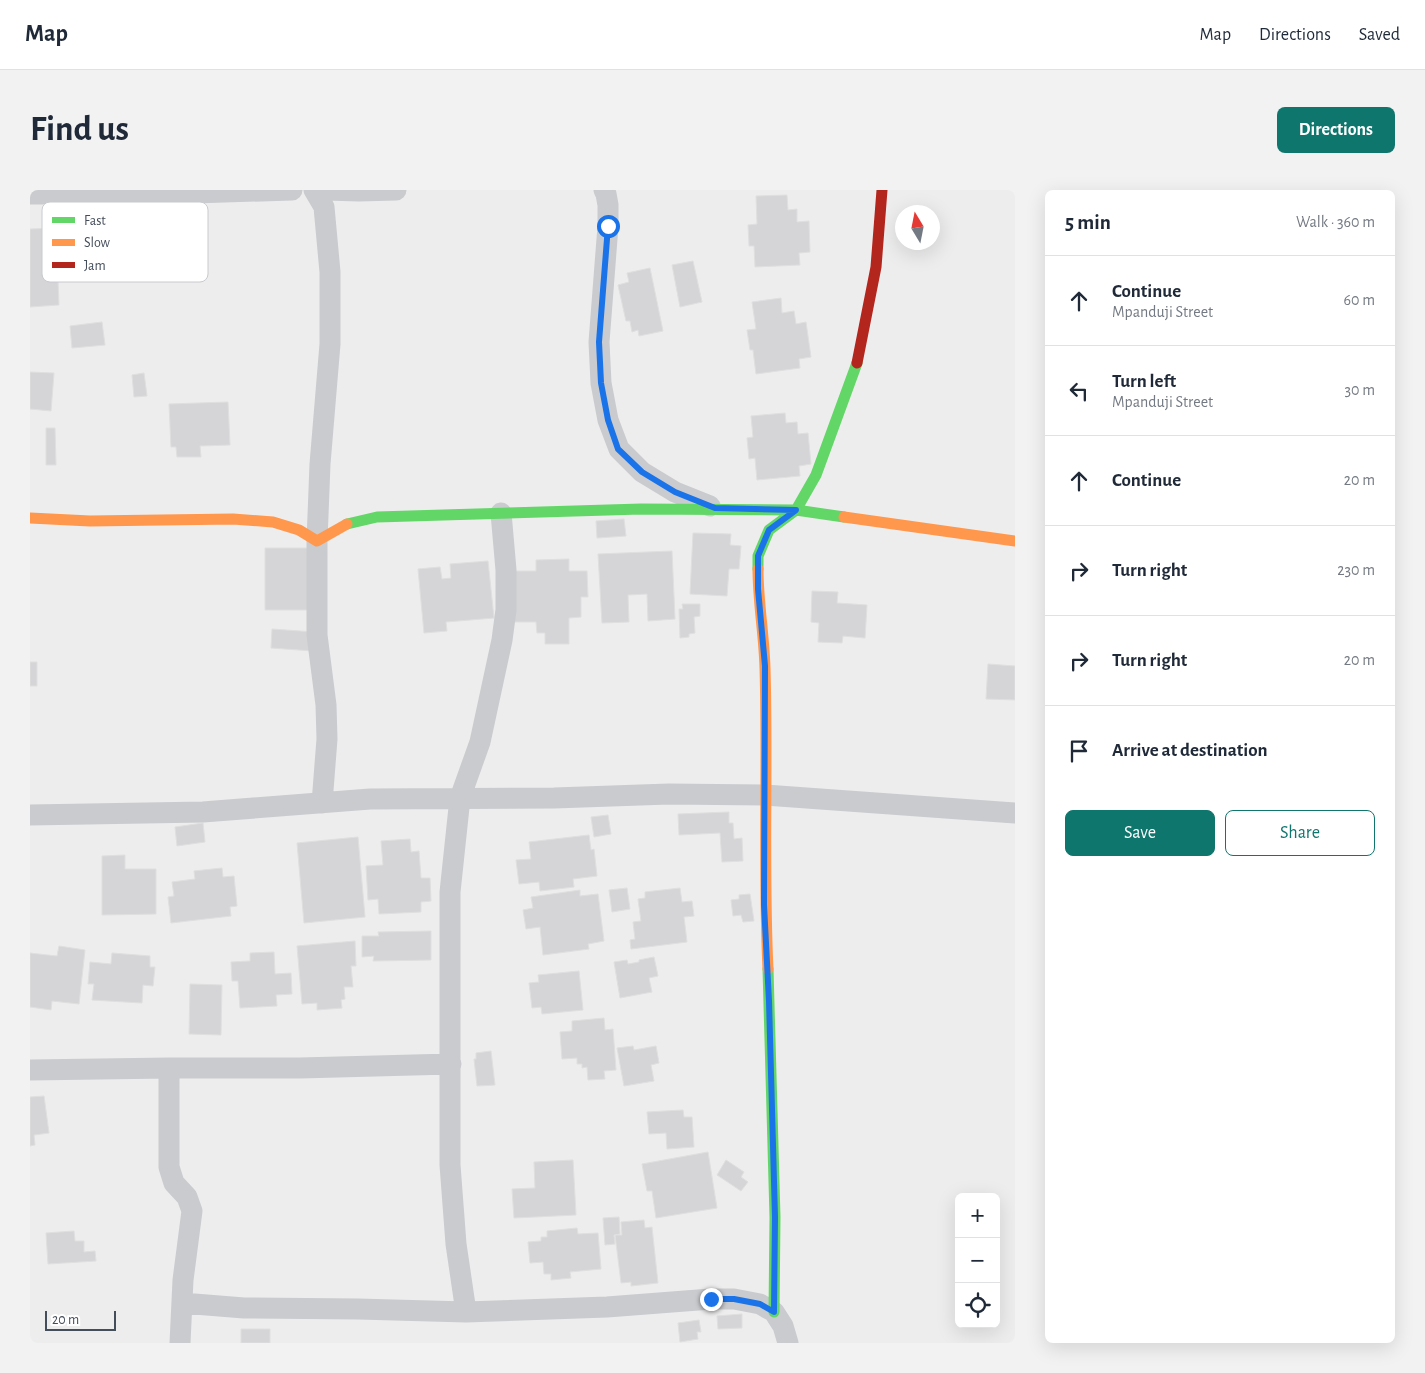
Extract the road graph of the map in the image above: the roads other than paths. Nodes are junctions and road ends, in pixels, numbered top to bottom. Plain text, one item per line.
1 (292, 190) edge
2 (314, 190) edge
3 (326, 190) edge
4 (396, 190) edge
5 (604, 190) edge
6 (882, 190) edge
7 (30, 194) edge
8 (715, 508) junction
9 (796, 510) junction
10 (501, 513) junction
11 (30, 518) edge
12 (317, 541) junction
13 (1015, 541) edge
14 (765, 795) junction
15 (460, 798) junction
16 (322, 802) junction
17 (1015, 813) edge
18 (30, 815) edge
19 (451, 1064) junction
20 (169, 1068) junction
21 (30, 1070) edge
22 (182, 1303) junction
23 (466, 1312) junction
24 (774, 1312) junction
25 (180, 1343) edge
26 (788, 1343) edge

1 - 7 street
2 - 12 street
3 - 4 street
5 - 8 street
6 - 9 street
8 - 9 street
8 - 10 street
9 - 13 street
9 - 14 street
10 - 12 street
10 - 15 street
11 - 12 street
12 - 16 street
14 - 15 street
14 - 17 street
14 - 24 street
15 - 16 street
15 - 19 street
16 - 18 street
19 - 20 street
19 - 23 street
20 - 21 street
20 - 22 street
22 - 23 street
22 - 25 street
23 - 24 street
24 - 26 street

